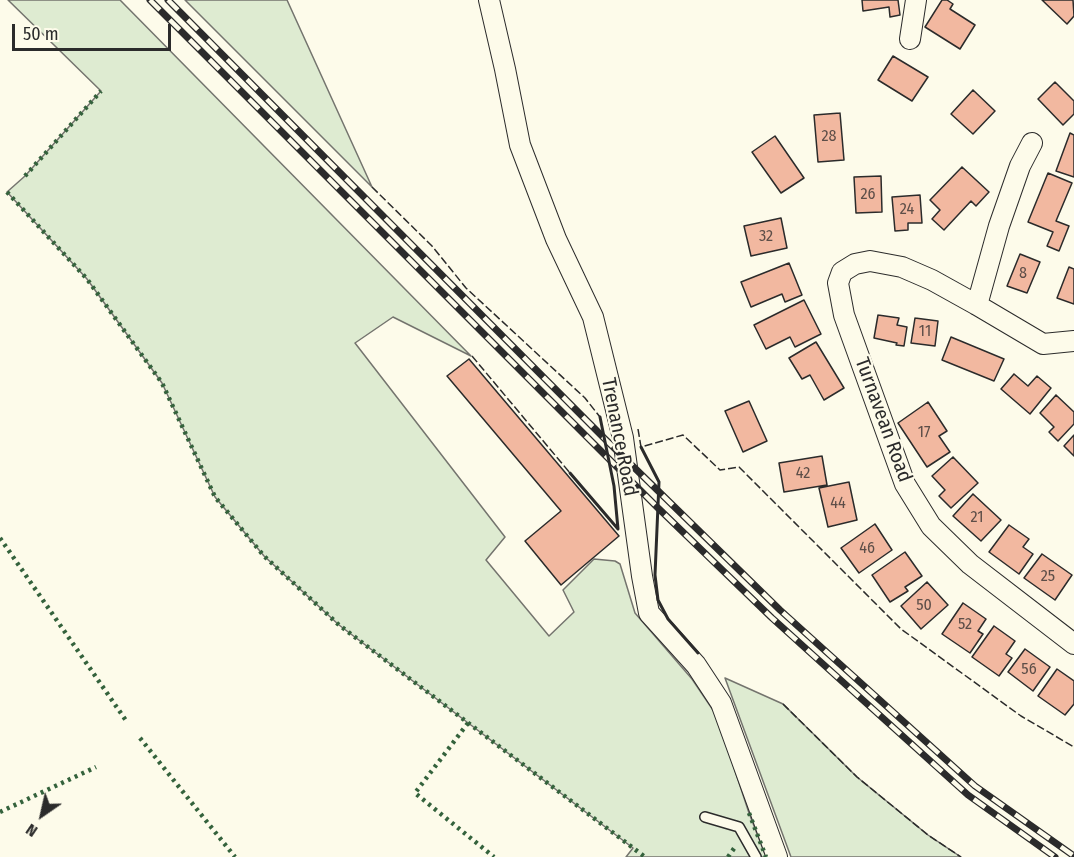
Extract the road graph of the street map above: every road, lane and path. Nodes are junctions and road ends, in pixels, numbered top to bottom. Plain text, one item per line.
1 (489, 0) edge
2 (916, 0) edge
3 (910, 39) dead end
4 (1032, 143) dead end
5 (976, 304) junction
6 (1074, 340) edge
7 (1074, 644) edge
8 (705, 817) dead end
9 (756, 857) edge
10 (777, 857) edge

1 - 10 street, Trenance Road
2 - 3 street
4 - 5 street
5 - 6 street, Turnavean Road
5 - 7 street, Turnavean Road
8 - 9 lane

